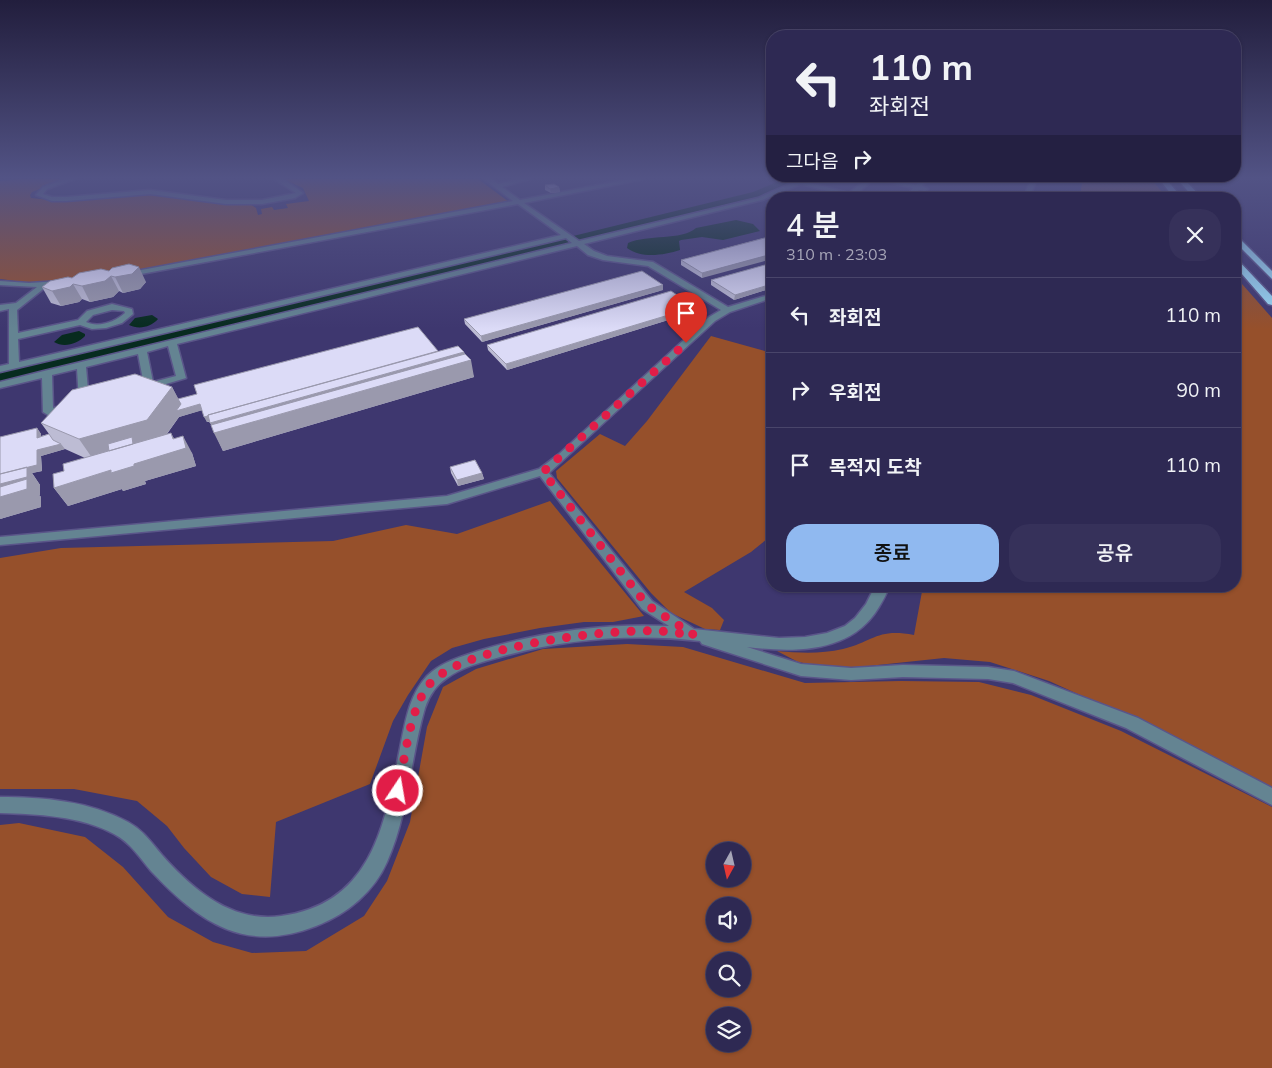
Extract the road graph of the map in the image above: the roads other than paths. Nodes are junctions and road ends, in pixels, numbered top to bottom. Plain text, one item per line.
1 (377, 229) edge
2 (556, 229) edge
3 (629, 229) edge
4 (573, 241) junction
5 (1241, 243) edge
6 (1241, 267) edge
7 (117, 276) edge
8 (1272, 276) edge
9 (0, 283) edge
10 (66, 283) edge
11 (44, 285) junction
12 (766, 298) edge
13 (1272, 302) edge
14 (15, 305) junction
15 (0, 308) edge
16 (727, 310) junction
17 (81, 322) junction
18 (107, 325) junction
19 (14, 337) junction
20 (172, 343) junction
21 (114, 350) junction
22 (142, 350) junction
23 (81, 365) junction
24 (14, 366) junction
25 (0, 369) edge
26 (47, 373) junction
27 (0, 385) edge
28 (543, 472) junction
29 (0, 542) edge
30 (880, 592) edge
31 (694, 635) junction
32 (1272, 797) edge
33 (0, 805) edge

1 - 7 street
2 - 4 street
3 - 4 street
4 - 16 street
4 - 20 street
4 - 21 street
5 - 8 highway
6 - 13 highway
9 - 11 street
10 - 11 street
11 - 14 street
12 - 16 street
14 - 15 street
14 - 19 street
16 - 28 street
17 - 18 street
17 - 18 street
17 - 19 street
18 - 21 street
19 - 24 street
20 - 22 street
20 - 22 street
21 - 22 street
21 - 23 street
21 - 24 street
23 - 26 street
23 - 26 street
24 - 25 street
26 - 27 street
28 - 29 street
28 - 31 street
30 - 31 street
31 - 32 street
31 - 33 street

